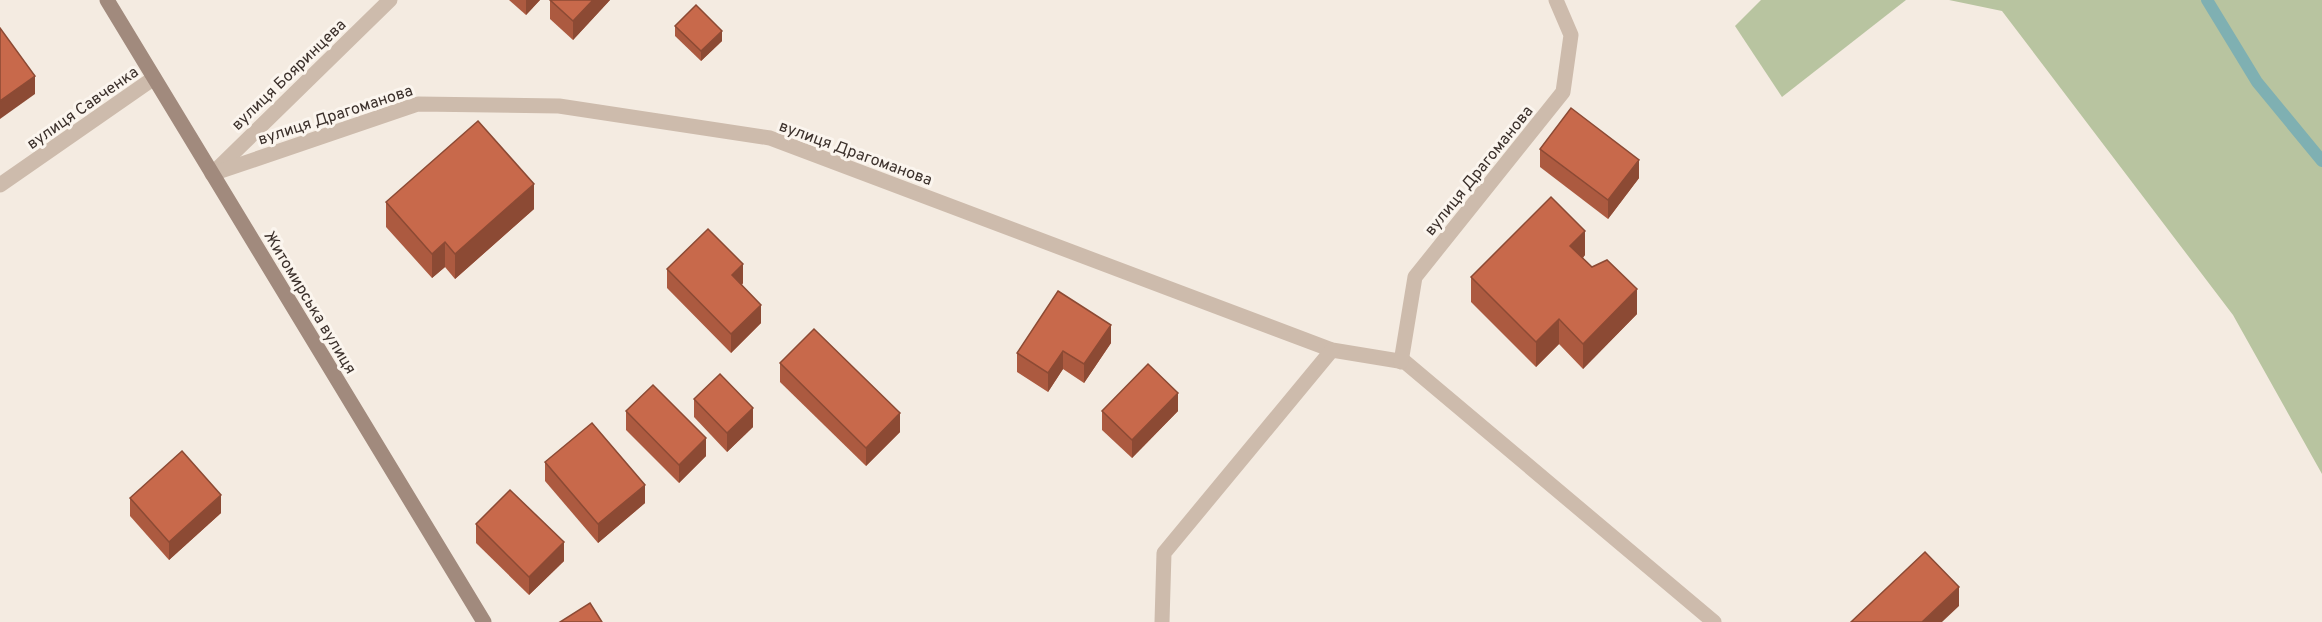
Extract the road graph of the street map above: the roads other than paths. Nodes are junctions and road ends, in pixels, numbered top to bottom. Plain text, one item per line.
1 (107, 0) edge
2 (390, 0) edge
3 (1556, 0) edge
4 (154, 78) junction
5 (212, 174) junction
6 (0, 185) edge
7 (1332, 350) junction
8 (1401, 362) junction
9 (484, 622) edge
10 (1162, 622) edge
11 (1714, 622) edge

1 - 4 main road, Житомирська вулиця
2 - 5 street, вулиця Бояринцева
3 - 8 street, вулиця Драгоманова
4 - 5 main road, Житомирська вулиця
4 - 6 street, вулиця Савченка
5 - 7 street, вулиця Драгоманова
5 - 9 main road, Житомирська вулиця
7 - 8 street, вулиця Драгоманова
7 - 10 street
8 - 11 street, вулиця Драгоманова

